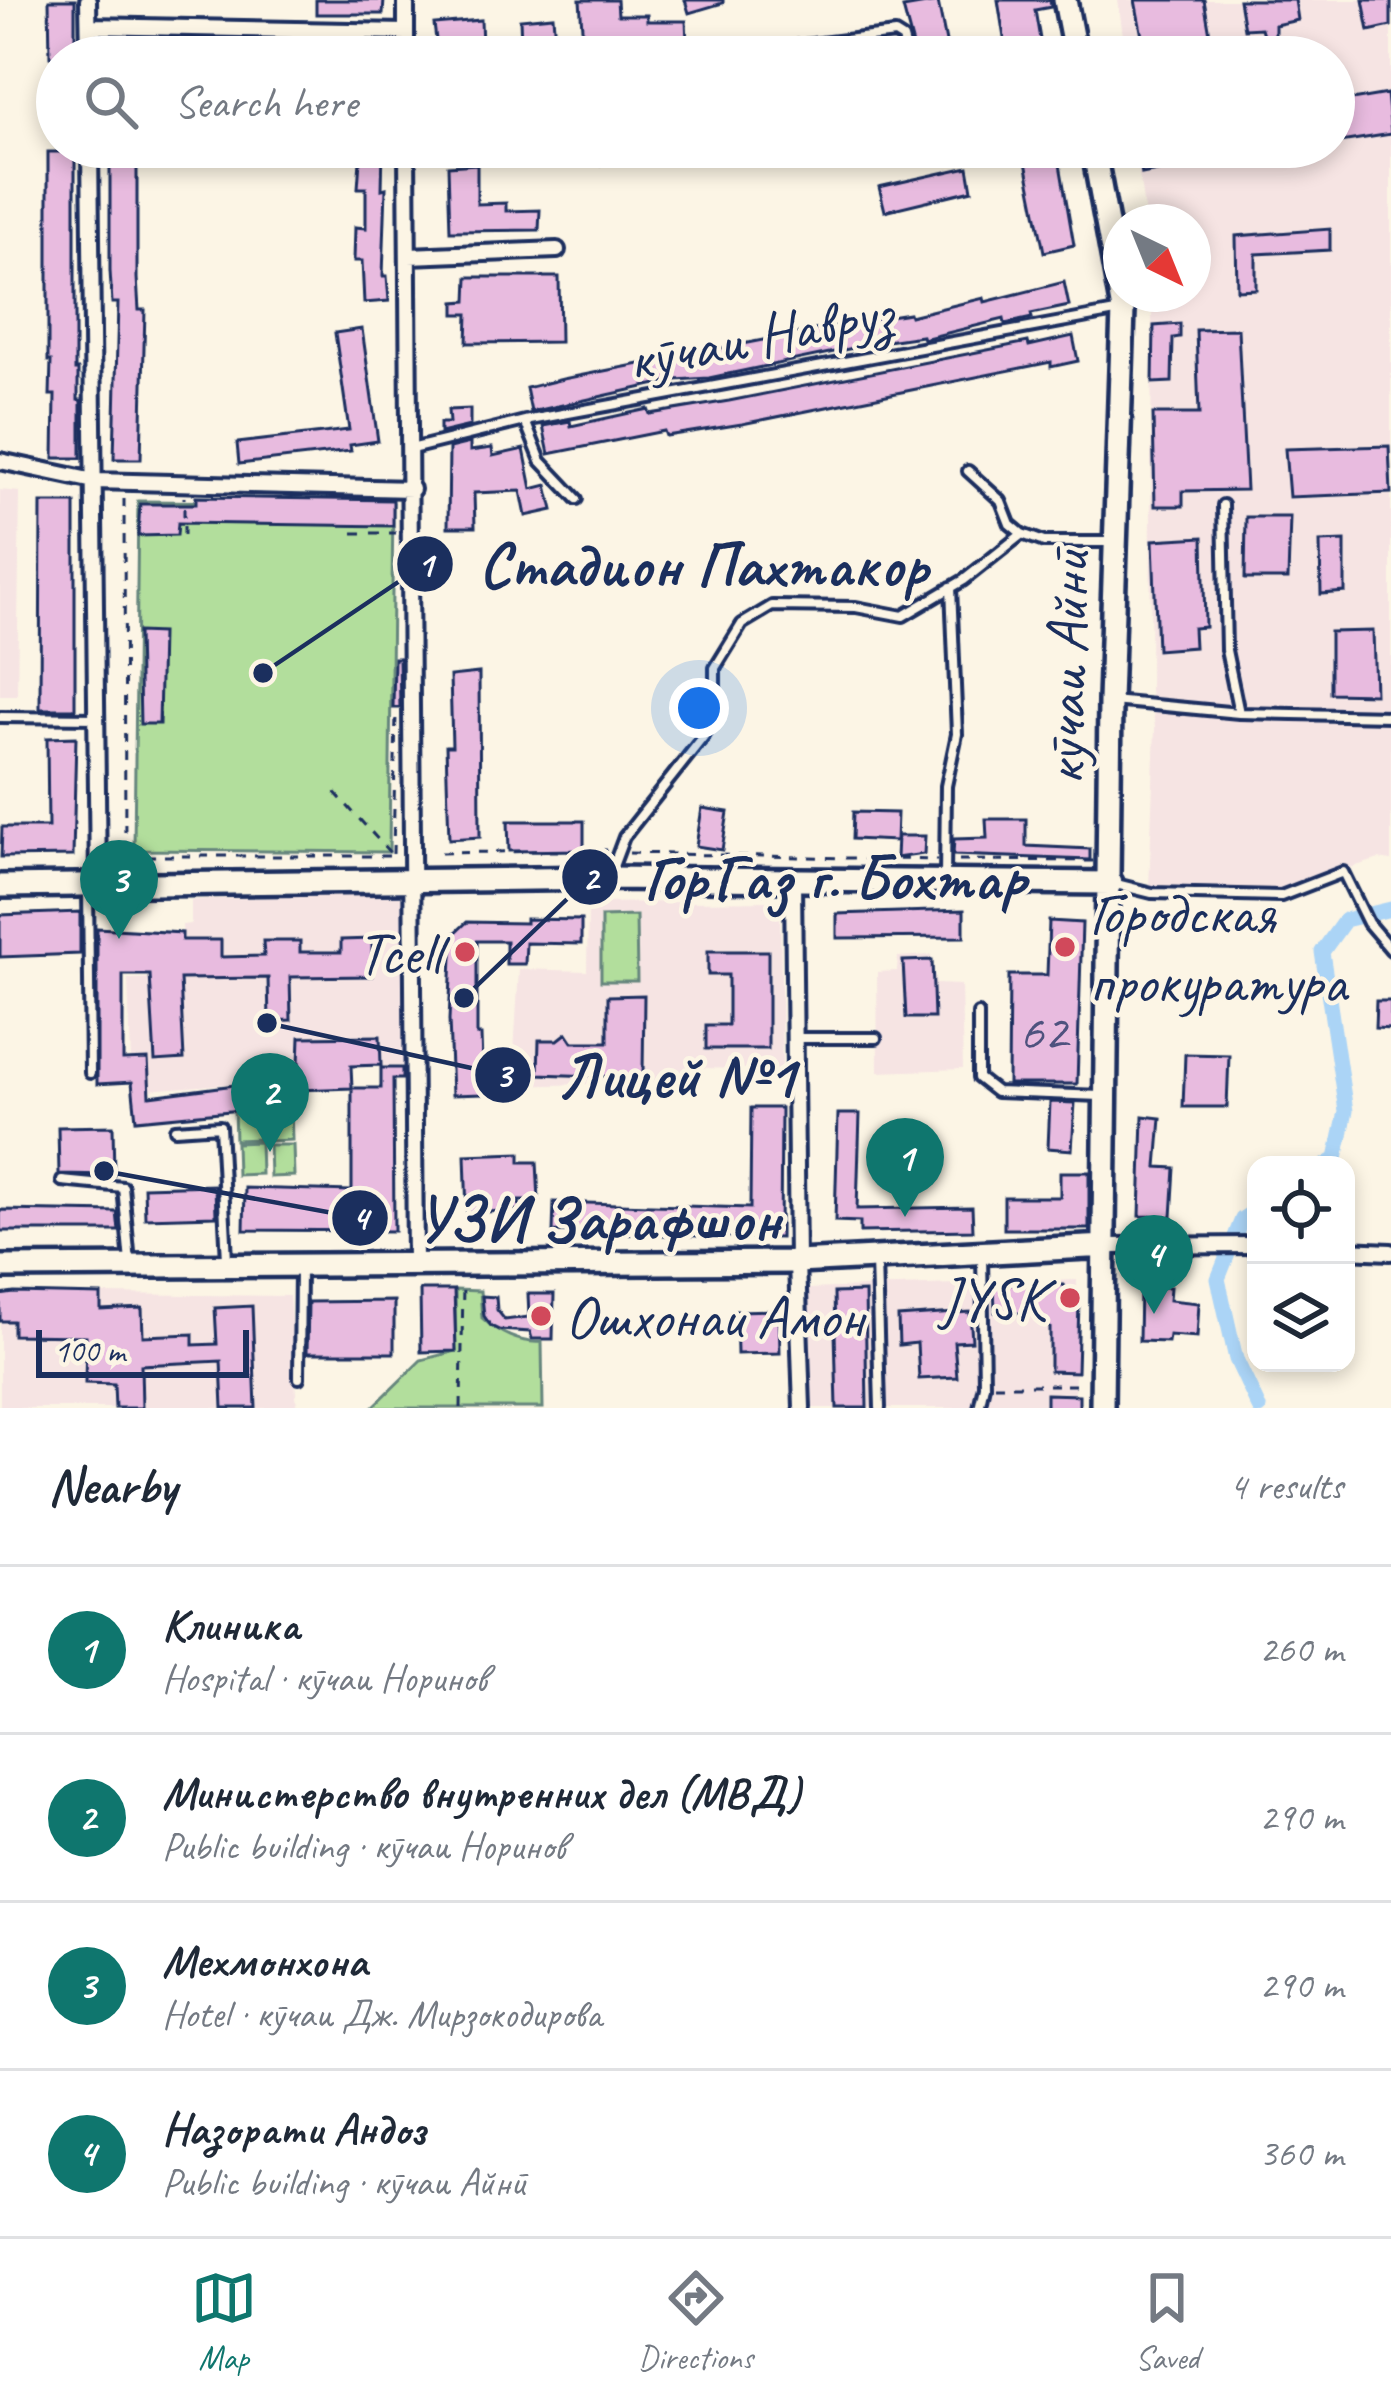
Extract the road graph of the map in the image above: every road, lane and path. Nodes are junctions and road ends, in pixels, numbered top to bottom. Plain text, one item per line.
1 (88, 0) edge
2 (406, 0) edge
3 (1065, 0) edge
4 (88, 26) junction
5 (406, 32) junction
6 (88, 36) edge
7 (406, 36) edge
8 (1072, 36) edge
9 (90, 168) edge
10 (407, 168) edge
11 (1097, 168) edge
12 (1103, 204) edge
13 (557, 250) dead end
14 (409, 256) junction
15 (1112, 312) edge
16 (1123, 312) edge
17 (525, 421) junction
18 (411, 448) junction
19 (0, 461) edge
20 (968, 471) dead end
21 (94, 481) junction
22 (185, 483) junction
23 (124, 488) dead end
24 (412, 490) junction
25 (577, 499) dead end
26 (1223, 506) dead end
27 (353, 533) dead end
28 (398, 533) dead end
29 (1022, 534) junction
30 (184, 535) dead end
31 (1115, 542) junction
32 (951, 587) junction
33 (1110, 701) junction
34 (396, 713) dead end
35 (1239, 713) junction
36 (0, 716) edge
37 (1391, 716) edge
38 (99, 718) junction
39 (330, 788) dead end
40 (619, 850) junction
41 (441, 853) dead end
42 (392, 856) junction
43 (1096, 861) dead end
44 (945, 870) junction
45 (609, 878) junction
46 (414, 880) junction
47 (794, 881) junction
48 (1111, 883) junction
49 (93, 884) junction
50 (0, 886) edge
51 (1391, 950) edge
52 (978, 1014) dead end
53 (795, 1038) junction
54 (877, 1038) dead end
55 (90, 1073) dead end
56 (1108, 1095) junction
57 (175, 1129) dead end
58 (62, 1181) dead end
59 (1247, 1245) edge
60 (1106, 1246) junction
61 (1355, 1250) edge
62 (982, 1252) junction
63 (1391, 1252) edge
64 (876, 1258) junction
65 (796, 1262) junction
66 (130, 1264) junction
67 (416, 1265) junction
68 (300, 1266) junction
69 (0, 1268) edge
70 (227, 1268) junction
71 (463, 1282) dead end
72 (299, 1378) dead end
73 (984, 1385) junction
74 (1082, 1385) dead end
75 (461, 1408) edge
76 (802, 1408) edge
77 (880, 1408) edge
78 (979, 1408) edge
79 (1102, 1408) edge

1 - 4 street
2 - 5 street
3 - 8 street
4 - 5 street
4 - 6 street
5 - 7 street
9 - 21 street
10 - 14 street
11 - 12 street, кӯчаи Айнӣ
13 - 14 street
14 - 18 street
15 - 17 lane, кӯчаи Навруз
16 - 31 street, кӯчаи Айнӣ
17 - 18 lane, кӯчаи Навруз
17 - 25 lane
18 - 24 street
19 - 21 street
20 - 29 lane
21 - 22 street
21 - 38 street
22 - 24 street
22 - 30 path
23 - 42 path
24 - 46 street
26 - 35 lane
27 - 28 path
29 - 31 lane
29 - 32 lane
31 - 33 street, кӯчаи Айнӣ
32 - 40 lane
32 - 44 lane
33 - 35 lane
33 - 48 street, кӯчаи Айнӣ
34 - 42 path
35 - 37 lane
36 - 38 lane
38 - 49 street
39 - 42 path
40 - 41 path
40 - 44 path
40 - 45 lane
43 - 44 path
44 - 47 street
44 - 48 street
45 - 46 street
45 - 47 street
46 - 49 street
46 - 67 street
47 - 53 street
48 - 51 lane
48 - 56 street, кӯчаи Айнӣ
49 - 50 street
49 - 55 lane
52 - 56 lane
53 - 54 lane
53 - 65 street
56 - 60 street, кӯчаи Айнӣ
57 - 70 lane
58 - 66 lane
59 - 60 street
60 - 62 street
60 - 79 street, кӯчаи Айнӣ
61 - 63 street
62 - 64 street
62 - 73 lane
64 - 65 street
64 - 77 lane
65 - 67 street
65 - 76 street
66 - 69 street
66 - 70 street
67 - 68 street
68 - 70 street
68 - 72 lane
71 - 75 path
73 - 74 path
73 - 78 lane

